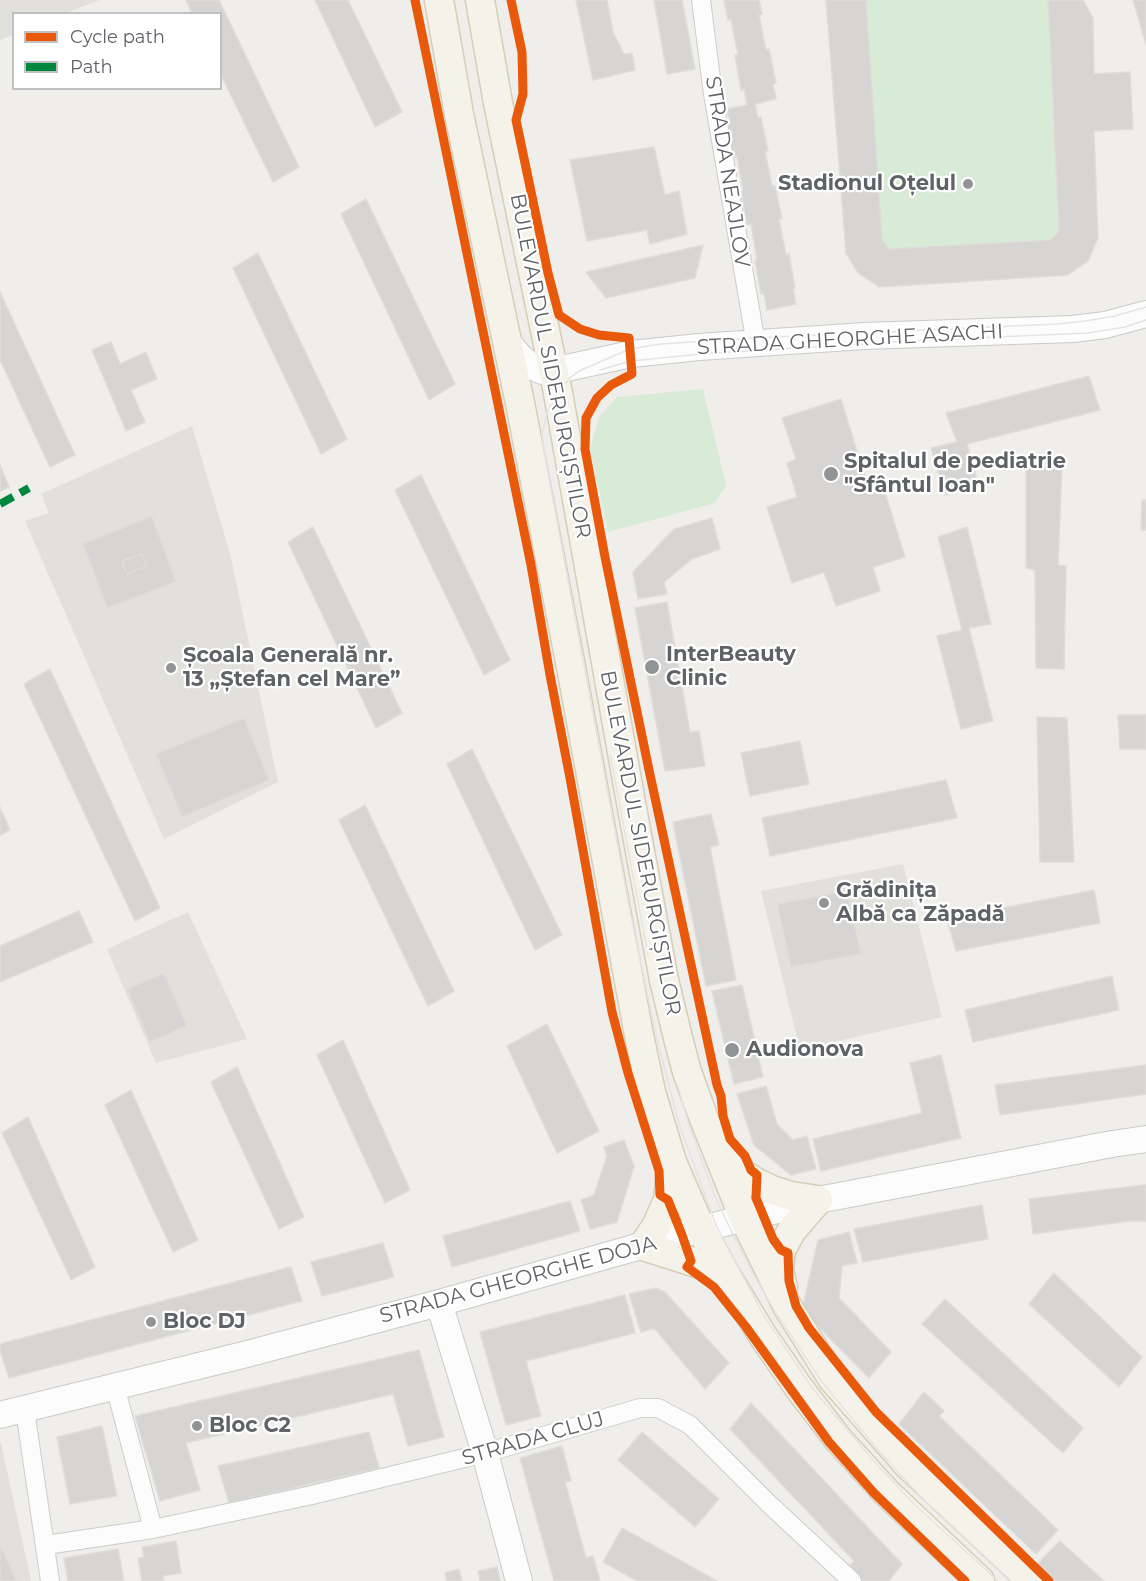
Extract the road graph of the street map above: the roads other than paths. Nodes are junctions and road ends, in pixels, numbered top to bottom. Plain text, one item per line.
1 (439, 0) edge
2 (480, 0) edge
3 (701, 0) edge
4 (1146, 314) edge
5 (508, 343) junction
6 (754, 344) junction
7 (554, 371) junction
8 (1146, 1139) edge
9 (715, 1147) junction
10 (672, 1162) junction
11 (818, 1200) junction
12 (744, 1218) junction
13 (701, 1229) junction
14 (644, 1246) junction
15 (726, 1275) junction
16 (439, 1303) junction
17 (787, 1306) junction
18 (115, 1386) junction
19 (12, 1412) edge
20 (485, 1453) junction
21 (153, 1529) junction
22 (46, 1545) junction
23 (50, 1581) edge
24 (519, 1581) edge
25 (852, 1581) edge
26 (980, 1581) edge
27 (1032, 1581) edge

1 - 5 main road, BULEVARDUL SIDERURGIȘTILOR
2 - 7 main road, BULEVARDUL SIDERURGIȘTILOR
3 - 6 street, STRADA NEAJLOV
4 - 6 street, STRADA GHEORGHE ASACHI
5 - 7 street
5 - 10 main road, BULEVARDUL SIDERURGIȘTILOR
6 - 7 street, STRADA GHEORGHE ASACHI
7 - 9 main road, BULEVARDUL SIDERURGIȘTILOR
8 - 11 street, STRADA GHEORGHE DOJA
9 - 11 main road
9 - 12 main road, BULEVARDUL SIDERURGIȘTILOR
10 - 13 main road, BULEVARDUL SIDERURGIȘTILOR
10 - 14 main road
11 - 12 street, STRADA GHEORGHE DOJA
11 - 17 main road
12 - 13 street, STRADA GHEORGHE DOJA
12 - 17 main road, BULEVARDUL SIDERURGIȘTILOR
13 - 14 street, STRADA GHEORGHE DOJA
13 - 15 main road, BULEVARDUL SIDERURGIȘTILOR
14 - 15 main road
14 - 16 street, STRADA GHEORGHE DOJA
15 - 26 main road, BULEVARDUL SIDERURGIȘTILOR
16 - 18 street, STRADA GHEORGHE DOJA
16 - 20 street
17 - 27 main road, BULEVARDUL SIDERURGIȘTILOR
18 - 19 street, STRADA GHEORGHE DOJA
18 - 21 street
19 - 22 street
20 - 21 street, STRADA CLUJ
20 - 24 street
20 - 25 street, STRADA CLUJ
21 - 22 street, STRADA CLUJ
22 - 23 street

